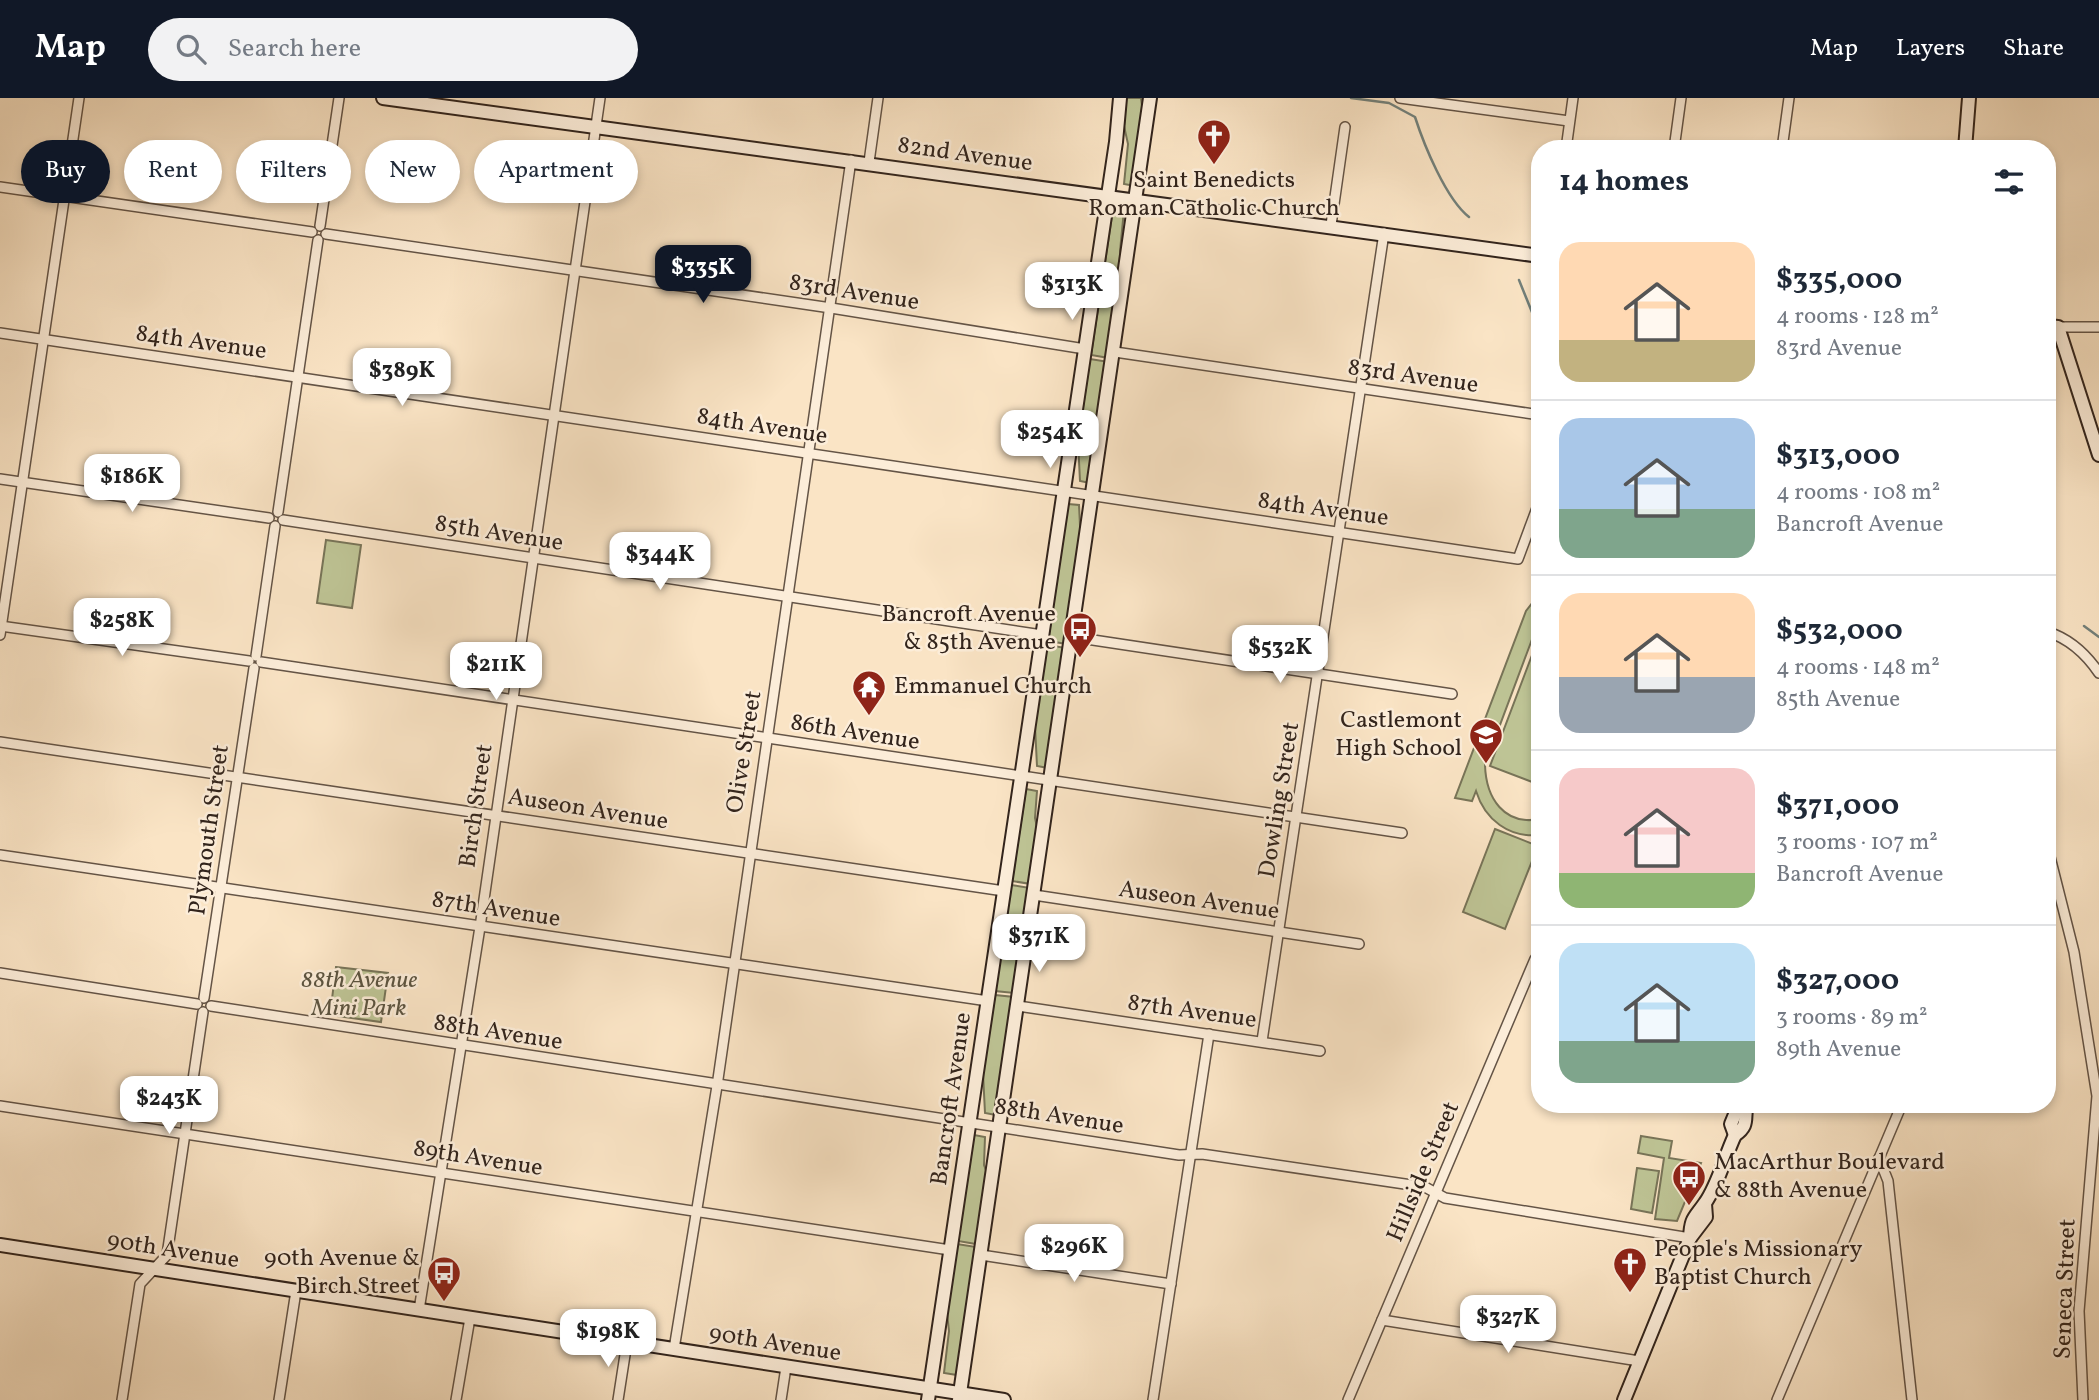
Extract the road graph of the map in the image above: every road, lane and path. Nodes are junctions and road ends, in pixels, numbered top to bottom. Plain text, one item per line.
1 (79, 98) edge
2 (339, 98) edge
3 (383, 98) edge
4 (600, 98) edge
5 (878, 98) edge
6 (1120, 98) edge
7 (1150, 98) edge
8 (1400, 98) edge
9 (1573, 98) edge
10 (1681, 98) edge
11 (1789, 98) edge
12 (1969, 98) edge
13 (1569, 121) junction
14 (596, 126) junction
15 (1345, 127) dead end
16 (73, 140) edge
17 (1567, 140) edge
18 (1675, 140) edge
19 (1783, 140) edge
20 (1966, 140) edge
21 (851, 160) junction
22 (869, 162) junction
23 (0, 187) edge
24 (21, 190) edge
25 (1108, 196) junction
26 (1138, 200) junction
27 (64, 203) edge
28 (110, 203) edge
29 (1331, 225) junction
30 (319, 233) junction
31 (1384, 233) junction
32 (1531, 255) edge
33 (576, 273) junction
34 (831, 308) junction
35 (2056, 326) edge
36 (2099, 327) edge
37 (0, 333) edge
38 (2056, 334) edge
39 (44, 340) junction
40 (1085, 349) junction
41 (1115, 352) junction
42 (298, 376) junction
43 (1361, 389) junction
44 (1531, 414) edge
45 (556, 415) junction
46 (809, 454) junction
47 (2099, 455) edge
48 (0, 479) edge
49 (24, 483) junction
50 (1063, 491) junction
51 (1094, 496) junction
52 (276, 519) junction
53 (1531, 524) edge
54 (1339, 532) junction
55 (533, 559) junction
56 (786, 595) junction
57 (0, 629) edge
58 (1042, 635) junction
59 (2056, 635) edge
60 (1073, 637) junction
61 (255, 662) junction
62 (2099, 673) edge
63 (1318, 676) junction
64 (1452, 694) dead end
65 (512, 699) junction
66 (768, 739) junction
67 (0, 742) edge
68 (238, 776) junction
69 (1021, 778) junction
70 (1051, 782) junction
71 (495, 815) junction
72 (1296, 817) junction
73 (1402, 833) dead end
74 (748, 854) junction
75 (0, 855) edge
76 (2056, 881) edge
77 (222, 886) junction
78 (1004, 891) junction
79 (1034, 895) junction
80 (480, 926) junction
81 (1280, 932) junction
82 (1359, 944) dead end
83 (734, 965) junction
84 (1531, 968) edge
85 (0, 973) edge
86 (988, 1001) junction
87 (204, 1005) junction
88 (1018, 1006) junction
89 (1209, 1034) junction
90 (1262, 1041) junction
91 (460, 1046) junction
92 (1320, 1051) dead end
93 (717, 1086) junction
94 (0, 1106) edge
95 (1747, 1113) edge
96 (1898, 1113) edge
97 (969, 1123) junction
98 (1000, 1128) junction
99 (185, 1132) junction
100 (1191, 1154) junction
101 (1879, 1158) junction
102 (442, 1173) junction
103 (1436, 1193) junction
104 (697, 1213) junction
105 (1690, 1238) junction
106 (0, 1245) edge
107 (950, 1250) junction
108 (981, 1255) junction
109 (154, 1269) junction
110 (1171, 1284) junction
111 (296, 1291) junction
112 (419, 1310) junction
113 (470, 1318) junction
114 (1382, 1320) junction
115 (627, 1342) junction
116 (674, 1349) junction
117 (1639, 1362) junction
118 (786, 1367) junction
119 (929, 1394) edge
120 (960, 1397) edge
121 (122, 1400) edge
122 (279, 1400) edge
123 (456, 1400) edge
124 (618, 1400) edge
125 (780, 1400) edge
126 (1004, 1400) edge
127 (1153, 1400) edge
128 (1349, 1400) edge
129 (1624, 1400) edge
130 (1777, 1400) edge
131 (1912, 1400) edge
132 (2083, 1400) edge

1 - 16 street
2 - 30 street, Plymouth Street
3 - 14 main road, 82nd Avenue
4 - 14 street, Birch Street
5 - 22 street
6 - 25 main road, Bancroft Avenue
7 - 26 main road, Bancroft Avenue
8 - 13 street
9 - 13 street
10 - 18 street
11 - 19 street
12 - 20 main road
13 - 17 street
14 - 21 main road, 82nd Avenue
14 - 33 street, Birch Street
15 - 29 street
21 - 22 main road, 82nd Avenue
21 - 34 street, Olive Street
22 - 25 main road, 82nd Avenue
23 - 24 street, 83rd Avenue
25 - 26 main road, 82nd Avenue
25 - 40 main road, Bancroft Avenue
26 - 29 main road, 82nd Avenue
26 - 41 main road, Bancroft Avenue
27 - 39 street
28 - 30 street, 83rd Avenue
29 - 31 main road, 82nd Avenue
30 - 33 street, 83rd Avenue
30 - 42 street, Plymouth Street
31 - 32 main road, 82nd Avenue
31 - 43 street, Dowling Street
33 - 34 street, 83rd Avenue
33 - 45 street, Birch Street
34 - 40 street, 83rd Avenue
34 - 46 street, Olive Street
35 - 36 street
37 - 39 street, 84th Avenue
38 - 47 main road
39 - 42 street, 84th Avenue
39 - 49 street
40 - 50 main road, Bancroft Avenue
41 - 43 street, 83rd Avenue
41 - 51 main road, Bancroft Avenue
42 - 45 street, 84th Avenue
42 - 52 street, Plymouth Street
43 - 44 street, 83rd Avenue
43 - 54 street, Dowling Street
45 - 46 street, 84th Avenue
45 - 55 street, Birch Street
46 - 50 street, 84th Avenue
46 - 56 street, Olive Street
48 - 49 street, 85th Avenue
49 - 52 street, 85th Avenue
49 - 57 street
50 - 51 street, 84th Avenue
50 - 58 main road, Bancroft Avenue
51 - 54 street, 84th Avenue
51 - 60 main road, Bancroft Avenue
52 - 55 street, 85th Avenue
52 - 61 street, Plymouth Street
53 - 54 street, 84th Avenue
54 - 63 street, Dowling Street
55 - 56 street, 85th Avenue
55 - 65 street, Birch Street
56 - 58 street, 85th Avenue
56 - 66 street, Olive Street
57 - 61 street, 86th Avenue
58 - 69 main road, Bancroft Avenue
59 - 62 street
60 - 63 street
60 - 70 main road, Bancroft Avenue
61 - 65 street, 86th Avenue
61 - 68 street, Plymouth Street
63 - 64 street
63 - 72 street, Dowling Street
65 - 66 street, 86th Avenue
65 - 71 street, Birch Street
66 - 69 street, 86th Avenue
66 - 74 street, Olive Street
67 - 68 street, Auseon Avenue
68 - 71 street, Auseon Avenue
68 - 77 street, Plymouth Street
69 - 70 street, 86th Avenue
69 - 78 main road, Bancroft Avenue
70 - 72 street, 86th Avenue
70 - 79 main road, Bancroft Avenue
71 - 74 street, Auseon Avenue
71 - 80 street, Birch Street
72 - 73 street, 86th Avenue
72 - 81 street, Dowling Street
74 - 78 street, Auseon Avenue
74 - 83 street, Olive Street
75 - 77 street, 87th Avenue
76 - 132 street, Seneca Street
77 - 80 street, 87th Avenue
77 - 87 street, Plymouth Street
78 - 86 main road, Bancroft Avenue
79 - 81 street, Auseon Avenue
79 - 88 main road, Bancroft Avenue
80 - 83 street, 87th Avenue
80 - 91 street, Birch Street
81 - 82 street, Auseon Avenue
81 - 90 street, Dowling Street
83 - 86 street, 87th Avenue
83 - 93 street, Olive Street
84 - 103 street, Hillside Street
85 - 87 street, 88th Avenue
86 - 97 main road, Bancroft Avenue
87 - 91 street, 88th Avenue
87 - 99 street, Plymouth Street
88 - 89 street, 87th Avenue
88 - 98 main road, Bancroft Avenue
89 - 90 street, 87th Avenue
89 - 100 street
90 - 92 street, 87th Avenue
91 - 93 street, 88th Avenue
91 - 102 street, Birch Street
93 - 97 street, 88th Avenue
93 - 104 street, Olive Street
94 - 99 street, 89th Avenue
95 - 105 main road
96 - 101 street
97 - 98 street, 88th Avenue
97 - 107 main road, Bancroft Avenue
98 - 100 street, 88th Avenue
98 - 108 main road, Bancroft Avenue
99 - 102 street, 89th Avenue
99 - 109 street, Plymouth Street
100 - 103 street, 88th Avenue
100 - 110 street
101 - 130 street
101 - 131 street
102 - 104 street, 89th Avenue
102 - 112 street, Birch Street
103 - 105 street, 88th Avenue
103 - 114 street, Hillside Street
104 - 107 street, 89th Avenue
104 - 116 street, Olive Street
105 - 117 main road
106 - 109 main road, 90th Avenue
107 - 119 main road, Bancroft Avenue
108 - 110 street
108 - 120 main road, Bancroft Avenue
109 - 111 main road, 90th Avenue
109 - 121 street, Plymouth Street
110 - 127 street
111 - 112 main road, 90th Avenue
111 - 122 street
112 - 113 main road, 90th Avenue
113 - 115 main road, 90th Avenue
113 - 123 street
114 - 117 street
114 - 128 street, Hillside Street
115 - 116 main road, 90th Avenue
115 - 124 street
116 - 118 main road, 90th Avenue
117 - 129 main road
118 - 119 main road, 90th Avenue
118 - 125 street
119 - 120 main road, 90th Avenue
120 - 126 main road, 90th Avenue

